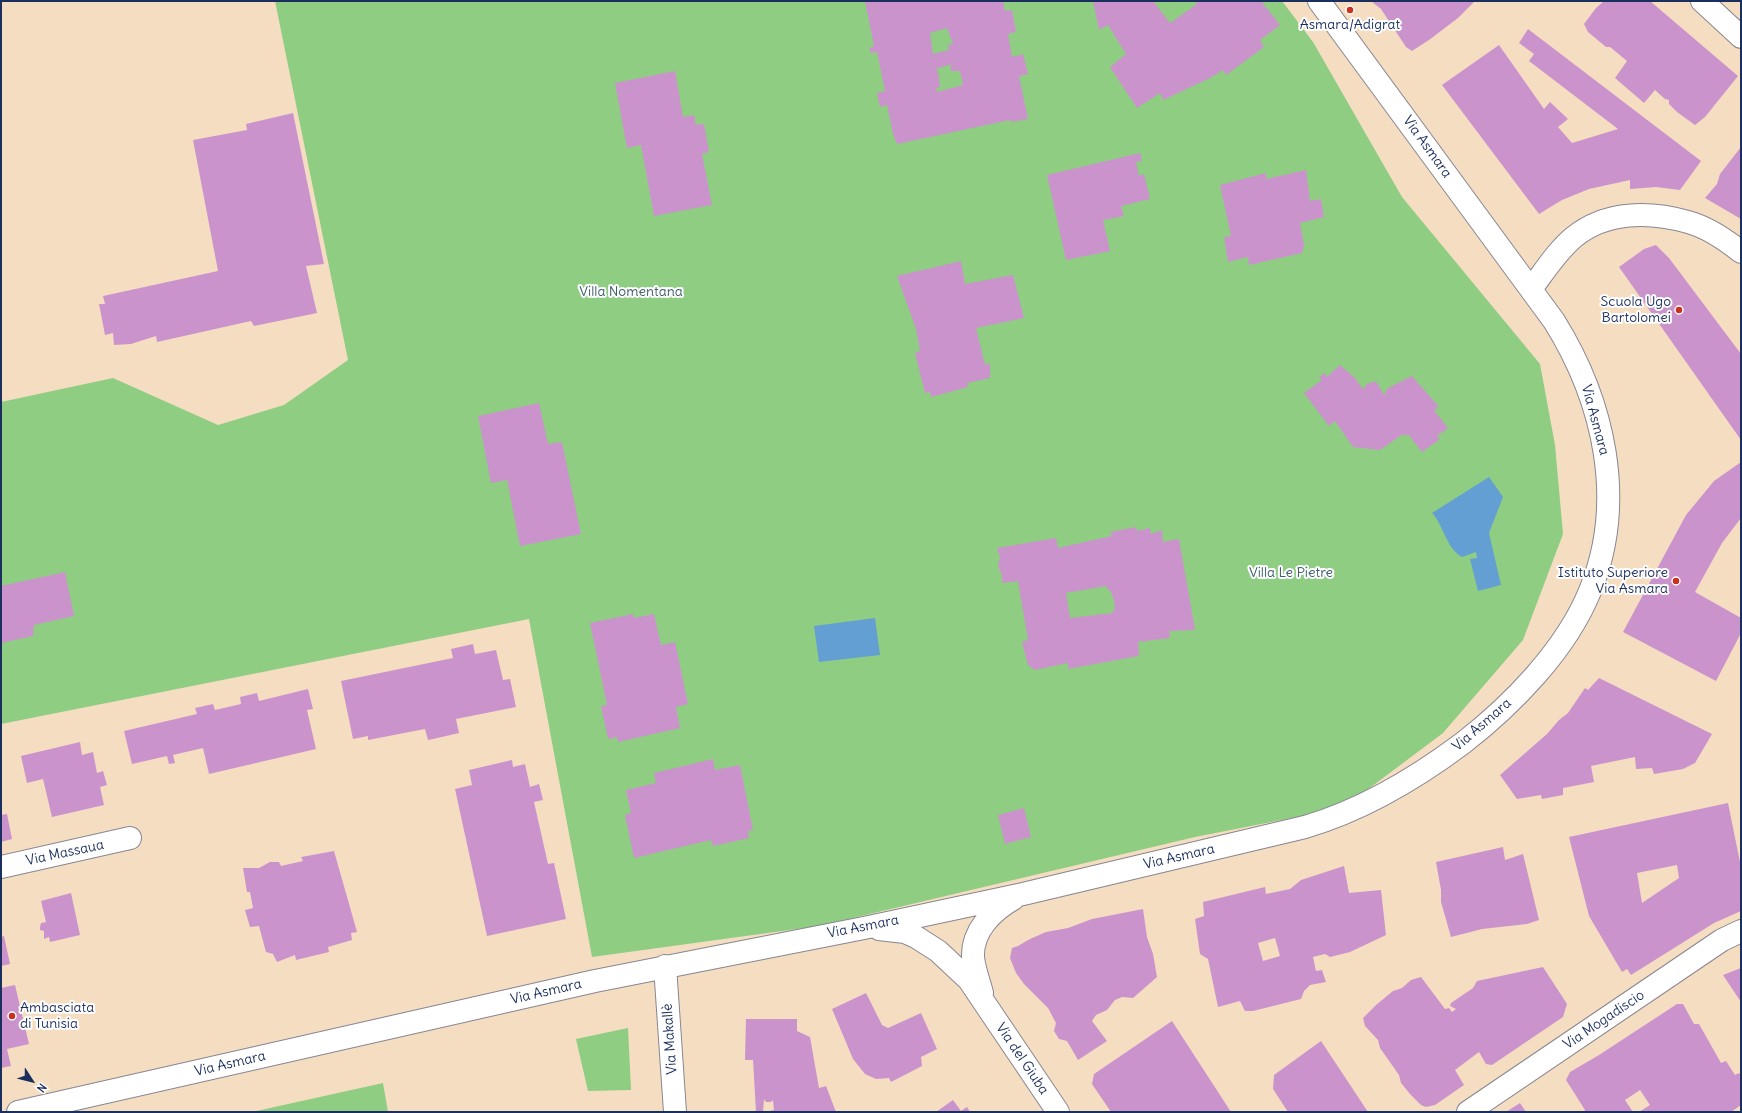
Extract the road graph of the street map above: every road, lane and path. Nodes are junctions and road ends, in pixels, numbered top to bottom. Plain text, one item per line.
1 (1319, 1) edge
2 (1702, 1) edge
3 (1741, 37) edge
4 (1741, 252) edge
5 (1531, 289) junction
6 (130, 838) dead end
7 (1, 867) edge
8 (1023, 894) junction
9 (864, 928) junction
10 (1741, 930) edge
11 (665, 966) junction
12 (986, 1005) junction
13 (18, 1112) edge
14 (675, 1112) edge
15 (1058, 1112) edge
16 (1468, 1112) edge

1 - 5 street, Via Asmara
2 - 3 street
4 - 5 street
5 - 8 street, Via Asmara
6 - 7 street, Via Massaua
8 - 9 street, Via Asmara
8 - 12 street, Via del Giuba
9 - 11 street, Via Asmara
9 - 12 street, Via del Giuba
10 - 16 street, Via Mogadiscio
11 - 13 street, Via Asmara
11 - 14 street, Via Makallè
12 - 15 street, Via del Giuba

